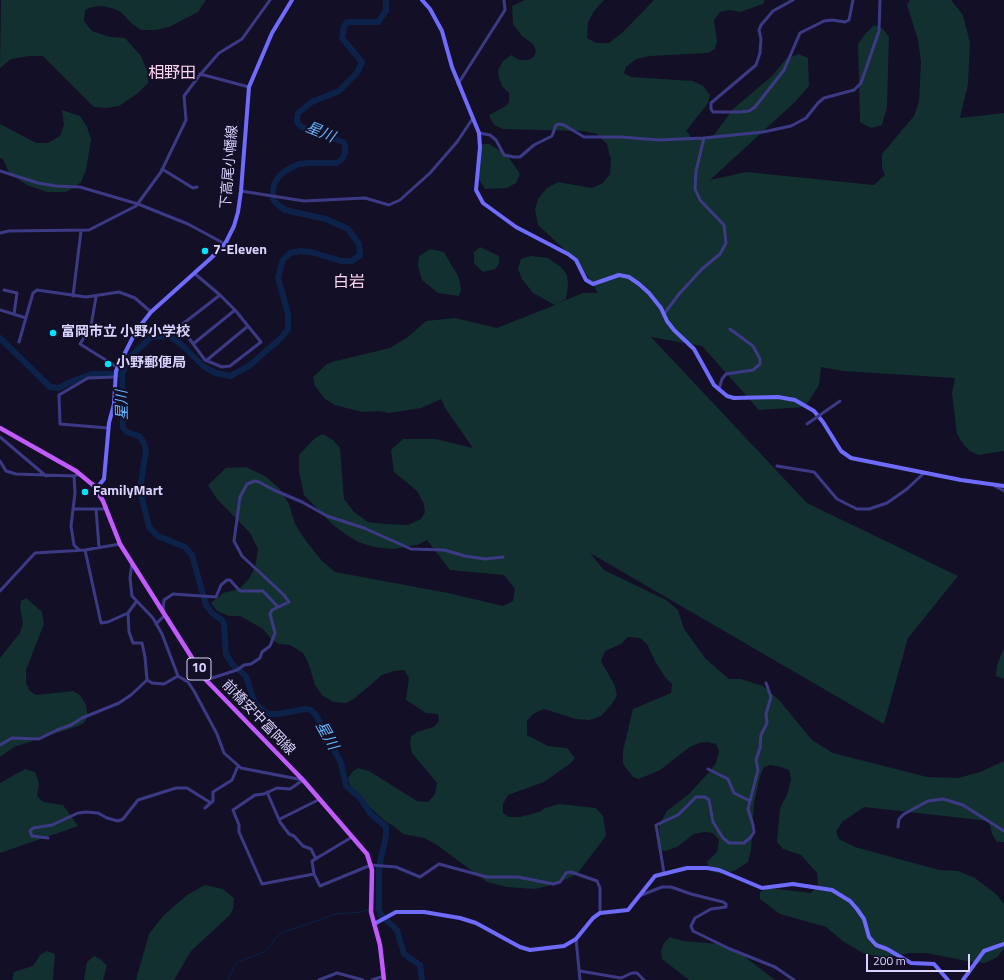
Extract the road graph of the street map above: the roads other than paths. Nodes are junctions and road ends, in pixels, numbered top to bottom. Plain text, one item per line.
1 (270, 0) edge
2 (292, 0) edge
3 (422, 0) edge
4 (504, 0) edge
5 (793, 0) edge
6 (853, 0) edge
7 (880, 0) edge
8 (200, 74) junction
9 (458, 84) junction
10 (249, 87) junction
11 (473, 118) junction
12 (479, 133) junction
13 (704, 138) junction
14 (162, 169) junction
15 (0, 171) edge
16 (197, 187) dead end
17 (241, 191) junction
18 (138, 204) junction
19 (81, 231) junction
20 (0, 233) edge
21 (225, 244) junction
22 (194, 274) junction
23 (4, 290) dead end
24 (220, 295) junction
25 (73, 296) junction
26 (96, 297) junction
27 (0, 310) edge
28 (235, 310) junction
29 (151, 312) junction
30 (14, 314) junction
31 (664, 314) junction
32 (26, 318) junction
33 (248, 326) junction
34 (730, 329) dead end
35 (19, 342) dead end
36 (193, 344) junction
37 (207, 360) junction
38 (116, 373) junction
39 (719, 390) junction
40 (840, 401) dead end
41 (807, 424) dead end
42 (0, 428) edge
43 (108, 428) junction
44 (0, 437) edge
45 (0, 461) edge
46 (777, 466) dead end
47 (80, 474) junction
48 (924, 474) junction
49 (46, 476) junction
50 (74, 476) junction
51 (994, 485) junction
52 (1004, 486) edge
53 (96, 489) junction
54 (1004, 491) edge
55 (73, 509) junction
56 (96, 509) junction
57 (106, 509) junction
58 (120, 544) junction
59 (99, 547) junction
60 (79, 550) junction
61 (85, 550) junction
62 (503, 557) dead end
63 (132, 563) junction
64 (0, 591) edge
65 (136, 602) junction
66 (278, 606) junction
67 (128, 613) junction
68 (164, 613) junction
69 (156, 624) junction
70 (178, 676) junction
71 (147, 680) junction
72 (206, 680) junction
73 (766, 683) dead end
74 (0, 745) edge
75 (238, 766) junction
76 (708, 769) dead end
77 (303, 780) junction
78 (267, 792) junction
79 (320, 799) junction
80 (750, 801) junction
81 (211, 803) junction
82 (205, 808) dead end
83 (280, 820) junction
84 (898, 827) dead end
85 (1004, 831) edge
86 (352, 837) junction
87 (48, 838) dead end
88 (316, 859) junction
89 (371, 865) junction
90 (664, 873) junction
91 (314, 874) junction
92 (639, 896) junction
93 (600, 913) junction
94 (374, 924) junction
95 (576, 939) junction
96 (1004, 944) edge
97 (580, 971) junction
98 (384, 978) edge
99 (319, 980) edge
100 (364, 980) edge
101 (372, 980) edge
102 (580, 980) edge
103 (644, 980) edge
104 (794, 980) edge
105 (948, 980) edge
106 (963, 980) edge

1 - 8 street
2 - 10 street, 下高尾小幡線
3 - 9 street
4 - 9 street
5 - 6 street
7 - 13 street
8 - 10 street
8 - 14 street
9 - 11 street
10 - 17 street, 下高尾小幡線
11 - 12 street
11 - 17 street
12 - 13 street
12 - 31 street
13 - 31 street
14 - 16 street
14 - 18 street
15 - 18 street
17 - 21 street, 下高尾小幡線
18 - 19 street
18 - 21 street
19 - 20 street
19 - 25 street
21 - 22 street, 下高尾小幡線
22 - 24 street
22 - 29 street, 下高尾小幡線
23 - 30 street
24 - 28 street
24 - 36 street
25 - 26 street
25 - 32 street
26 - 29 street
26 - 38 street
27 - 30 street
28 - 33 street
28 - 36 street
29 - 38 street, 下高尾小幡線
30 - 32 street
31 - 39 street
32 - 35 street
33 - 37 street
33 - 37 street
34 - 39 street
36 - 37 street
38 - 43 street, 下高尾小幡線
38 - 43 street
39 - 48 street
40 - 41 street, bridge
42 - 47 main road, 前橋安中富岡線 / 10
43 - 53 street, 下高尾小幡線
44 - 49 street
45 - 49 street
46 - 48 street
47 - 50 street
47 - 53 main road, 前橋安中富岡線 / 10
48 - 51 street
49 - 50 street
50 - 55 street
51 - 52 street
51 - 54 street
53 - 57 main road, 前橋安中富岡線 / 10
55 - 56 street
55 - 60 street
56 - 57 street
56 - 59 street
57 - 58 main road, 前橋安中富岡線 / 10
58 - 59 street
58 - 63 main road, 前橋安中富岡線 / 10
59 - 61 street
60 - 61 street
60 - 64 street
61 - 67 street
62 - 66 street
63 - 65 street
63 - 68 main road, 前橋安中富岡線 / 10
65 - 67 street
65 - 69 street
66 - 68 street
66 - 72 street
67 - 71 street
68 - 69 street
68 - 72 main road, 前橋安中富岡線 / 10
69 - 70 street
70 - 71 street
70 - 75 street
71 - 74 street
72 - 77 main road, 前橋安中富岡線 / 10
73 - 80 street
75 - 77 street
75 - 81 street
76 - 80 street
77 - 78 street
77 - 79 main road, 前橋安中富岡線 / 10
78 - 83 street
78 - 91 street
79 - 83 street
79 - 86 main road, 前橋安中富岡線 / 10
80 - 90 street
81 - 82 street
81 - 87 street
83 - 88 street
84 - 85 street
86 - 88 street
86 - 89 main road, 前橋安中富岡線 / 10
88 - 91 street
89 - 91 street
89 - 93 street
89 - 94 main road
90 - 92 street
90 - 105 street
92 - 93 street
92 - 104 street
93 - 95 street
94 - 95 street
94 - 98 main road
95 - 97 street
96 - 106 street
97 - 102 street
97 - 103 street
98 - 101 street
99 - 100 street

